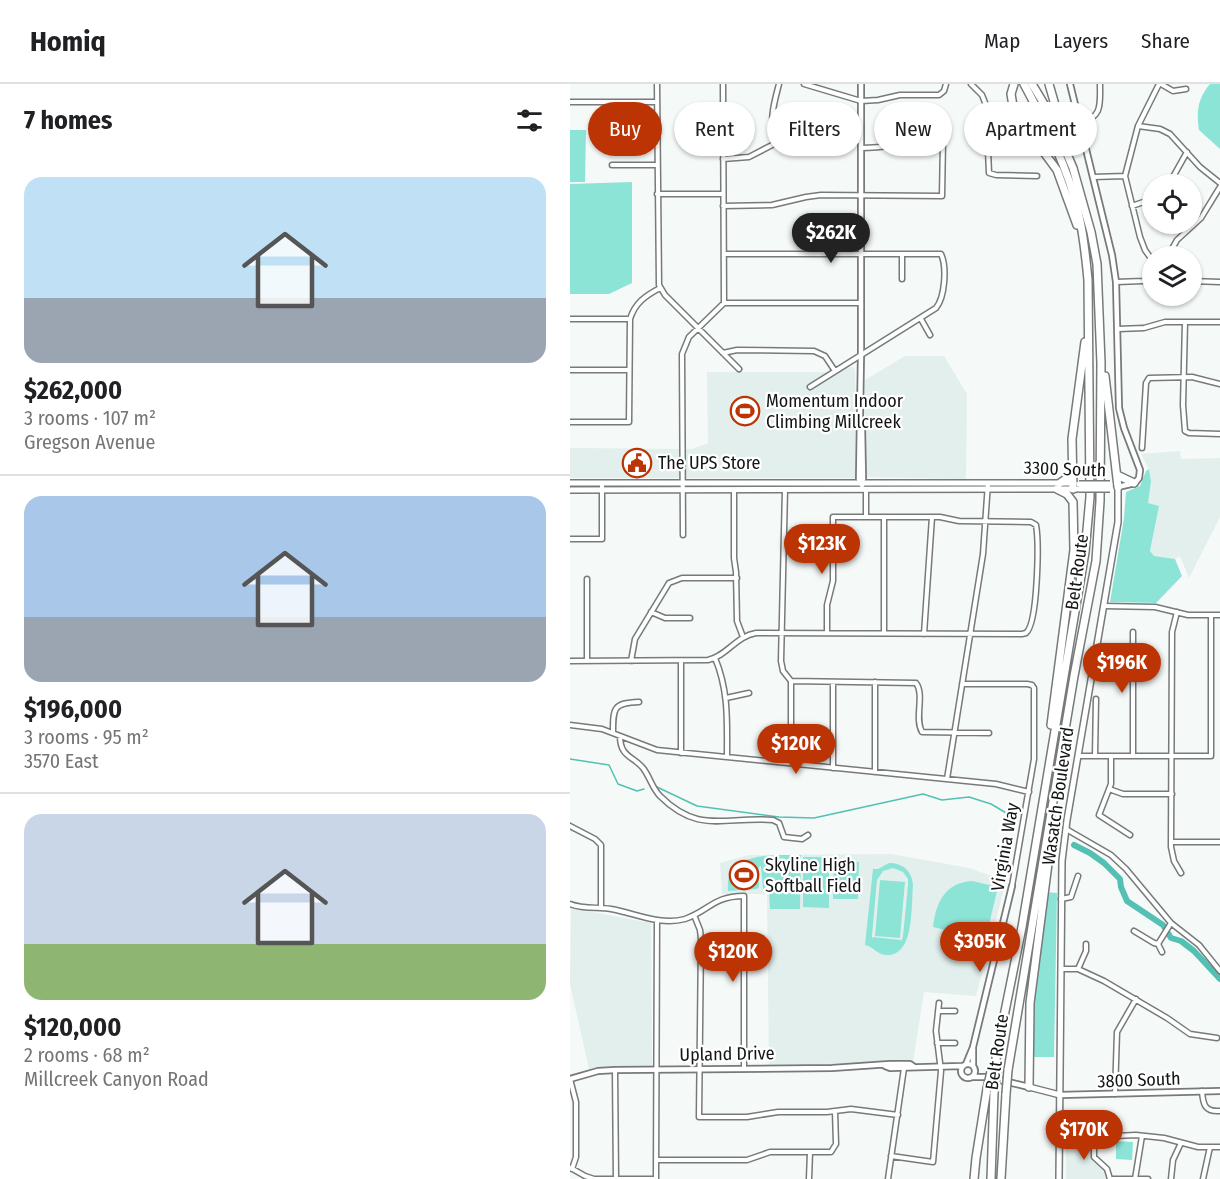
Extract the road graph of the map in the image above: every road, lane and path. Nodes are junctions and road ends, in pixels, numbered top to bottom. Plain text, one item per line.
1 (657, 84) edge
2 (723, 84) edge
3 (779, 84) edge
4 (804, 84) edge
5 (861, 84) edge
6 (945, 84) edge
7 (971, 84) edge
8 (1014, 84) edge
9 (1024, 84) edge
10 (1032, 84) edge
11 (1049, 84) edge
12 (1070, 84) edge
13 (1100, 84) edge
14 (1160, 84) edge
15 (1186, 89) dead end
16 (861, 101) junction
17 (570, 102) edge
18 (588, 102) edge
19 (657, 102) edge
20 (774, 102) edge
21 (1074, 102) edge
22 (1097, 113) edge
23 (1138, 126) junction
24 (767, 148) edge
25 (862, 148) edge
26 (1187, 152) junction
27 (657, 156) edge
28 (861, 156) edge
29 (1088, 156) edge
30 (723, 159) junction
31 (612, 165) dead end
32 (657, 165) junction
33 (1073, 168) junction
34 (1175, 174) edge
35 (1037, 176) dead end
36 (1125, 176) junction
37 (1093, 177) junction
38 (1220, 185) edge
39 (657, 194) junction
40 (723, 194) junction
41 (861, 196) junction
42 (1142, 202) edge
43 (723, 206) junction
44 (1132, 206) junction
45 (1084, 244) junction
46 (1144, 246) edge
47 (1174, 246) edge
48 (723, 254) junction
49 (861, 254) junction
50 (902, 254) junction
51 (902, 279) dead end
52 (1142, 281) edge
53 (1202, 281) edge
54 (1116, 282) junction
55 (1220, 282) edge
56 (660, 288) junction
57 (724, 303) junction
58 (861, 303) junction
59 (1088, 310) junction
60 (570, 319) edge
61 (630, 319) junction
62 (921, 319) junction
63 (1185, 322) junction
64 (1220, 322) edge
65 (698, 328) junction
66 (1118, 329) junction
67 (930, 334) dead end
68 (723, 353) junction
69 (861, 354) junction
70 (1101, 363) junction
71 (739, 369) dead end
72 (570, 370) edge
73 (629, 370) junction
74 (835, 371) junction
75 (1185, 377) junction
76 (1220, 384) edge
77 (810, 387) dead end
78 (570, 422) edge
79 (1220, 434) edge
80 (1142, 448) dead end
81 (1071, 462) junction
82 (1117, 475) junction
83 (570, 483) edge
84 (787, 483) junction
85 (861, 483) junction
86 (988, 483) junction
87 (1134, 483) junction
88 (602, 486) junction
89 (683, 486) junction
90 (1058, 486) junction
91 (1076, 486) junction
92 (1113, 487) junction
93 (734, 489) junction
94 (570, 490) edge
95 (785, 490) junction
96 (866, 490) junction
97 (988, 490) junction
98 (866, 517) junction
99 (884, 517) junction
100 (932, 517) junction
101 (986, 522) junction
102 (683, 535) dead end
103 (570, 539) edge
104 (737, 578) junction
105 (587, 579) dead end
106 (1104, 606) junction
107 (651, 612) junction
108 (1177, 612) junction
109 (1211, 615) junction
110 (1220, 615) edge
111 (690, 618) dead end
112 (1133, 632) dead end
113 (781, 633) junction
114 (827, 633) junction
115 (884, 633) junction
116 (924, 634) junction
117 (971, 634) junction
118 (743, 637) junction
119 (716, 658) junction
120 (570, 661) edge
121 (587, 661) junction
122 (631, 661) junction
123 (681, 661) junction
124 (791, 681) junction
125 (833, 682) junction
126 (875, 682) junction
127 (962, 684) junction
128 (748, 693) dead end
129 (726, 698) junction
130 (1096, 699) dead end
131 (639, 702) dead end
132 (570, 725) edge
133 (989, 732) dead end
134 (613, 733) junction
135 (954, 733) junction
136 (620, 736) junction
137 (681, 753) junction
138 (1078, 756) junction
139 (1095, 756) junction
140 (1111, 756) junction
141 (1133, 756) junction
142 (1172, 756) junction
143 (727, 757) junction
144 (791, 763) junction
145 (833, 768) junction
146 (1058, 768) junction
147 (875, 771) junction
148 (947, 779) junction
149 (1046, 783) junction
150 (1109, 789) junction
151 (1029, 792) junction
152 (1172, 794) junction
153 (570, 826) edge
154 (1066, 829) junction
155 (808, 835) dead end
156 (1130, 835) dead end
157 (1172, 842) junction
158 (1220, 842) edge
159 (1181, 873) dead end
160 (1078, 876) dead end
161 (1012, 886) joint
162 (1061, 899) junction
163 (570, 904) edge
164 (601, 908) junction
165 (694, 915) junction
166 (657, 920) junction
167 (1172, 923) junction
168 (1134, 932) dead end
169 (1086, 944) dead end
170 (1158, 944) junction
171 (1162, 952) dead end
172 (1060, 969) junction
173 (1078, 969) junction
174 (1220, 971) edge
175 (1136, 999) junction
176 (939, 1003) dead end
177 (938, 1011) junction
178 (955, 1011) dead end
179 (1217, 1038) dead end
180 (937, 1043) junction
181 (955, 1043) dead end
182 (973, 1047) junction
183 (964, 1065) junction
184 (885, 1066) junction
185 (913, 1066) junction
186 (943, 1067) junction
187 (904, 1068) junction
188 (974, 1068) junction
189 (744, 1069) junction
190 (615, 1070) junction
191 (657, 1070) junction
192 (699, 1070) junction
193 (960, 1073) junction
194 (972, 1077) junction
195 (987, 1077) junction
196 (570, 1079) edge
197 (1029, 1087) junction
198 (991, 1090) junction
199 (1203, 1091) junction
200 (1220, 1091) edge
201 (1115, 1094) junction
202 (1060, 1095) junction
203 (835, 1111) junction
204 (1220, 1111) edge
205 (898, 1115) junction
206 (1142, 1136) junction
207 (1181, 1143) junction
208 (1210, 1147) junction
209 (1220, 1147) edge
210 (810, 1152) junction
211 (891, 1156) junction
212 (656, 1160) junction
213 (571, 1169) edge
214 (616, 1179) edge
215 (656, 1179) edge
216 (809, 1179) edge
217 (888, 1179) edge
218 (974, 1179) edge
219 (991, 1179) edge
220 (1001, 1179) edge
221 (1059, 1179) edge
222 (1110, 1179) edge
223 (1134, 1179) edge
224 (1148, 1179) edge
225 (1171, 1179) edge
226 (1203, 1179) edge

1 - 19 street
2 - 30 street
3 - 20 street
4 - 16 street
5 - 16 street
6 - 16 street
7 - 35 street
8 - 45 highway
9 - 45 highway, Belt Route
10 - 33 highway, Belt Route
11 - 33 highway
12 - 21 street
13 - 22 street
14 - 15 street
14 - 23 street
17 - 18 street
23 - 26 street
23 - 36 street
24 - 30 street
25 - 41 street
26 - 34 street
26 - 38 street
27 - 32 street
28 - 41 street
29 - 37 street
30 - 40 street
31 - 32 street
32 - 39 street
33 - 70 highway, Belt Route
36 - 37 street
36 - 44 street
37 - 54 street
38 - 47 street
39 - 40 street
39 - 56 street
40 - 43 street
41 - 43 street
41 - 49 street
42 - 44 street
43 - 48 street
44 - 46 street
45 - 59 highway, Belt Route
48 - 49 street
48 - 57 street
49 - 50 street
49 - 58 street
50 - 51 street
50 - 62 street
52 - 54 street
53 - 55 street
54 - 66 street
56 - 61 street
56 - 65 street
57 - 58 street
57 - 65 street
58 - 69 street
59 - 81 highway
59 - 149 highway, Belt Route
60 - 61 street
61 - 73 street
62 - 67 street
62 - 69 street
63 - 64 street
63 - 66 street
63 - 75 street
65 - 68 street
65 - 89 street
66 - 87 street
68 - 71 street
68 - 74 street
69 - 74 street
69 - 85 street
70 - 82 highway
70 - 146 highway, Belt Route
72 - 73 street
73 - 78 street
74 - 77 street
75 - 76 street
75 - 79 street
75 - 80 street
81 - 90 highway
81 - 91 highway
82 - 87 highway
82 - 92 highway
83 - 88 main road, 3300 South
84 - 85 main road, 3300 South
84 - 89 main road, 3300 South
84 - 95 street
85 - 86 main road, 3300 South
85 - 96 street
86 - 90 main road, 3300 South
86 - 97 street
87 - 92 street
88 - 89 main road, 3300 South
88 - 94 main road, 3300 South
88 - 103 street
89 - 93 main road, 3300 South
89 - 102 street
90 - 91 main road, 3300 South
90 - 97 main road, 3300 South
90 - 149 highway
91 - 92 main road, 3300 South, bridge
92 - 106 main road, Wasatch Boulevard
93 - 95 main road, 3300 South
93 - 104 street
95 - 96 main road, 3300 South
95 - 113 street
96 - 97 main road, 3300 South
96 - 98 street
97 - 101 street
98 - 99 street
98 - 114 street
99 - 100 street
99 - 115 street
100 - 101 street
100 - 116 street
101 - 117 street
101 - 117 street
104 - 107 street
104 - 118 street
105 - 121 street
106 - 108 street
106 - 138 main road, Wasatch Boulevard
107 - 111 street
107 - 122 street
108 - 109 street
108 - 142 street
109 - 110 street
109 - 142 street
112 - 141 street
113 - 114 street
113 - 118 street
113 - 124 street
114 - 115 street
115 - 116 street
116 - 117 street
117 - 127 street
118 - 119 street
119 - 123 street
119 - 129 street
120 - 121 street
121 - 122 street
122 - 123 street
123 - 137 street
124 - 125 street
124 - 144 street
125 - 126 street
125 - 145 street
126 - 135 street
126 - 147 street
127 - 135 street
127 - 151 street, Virginia Way
128 - 129 street
129 - 143 street
130 - 139 street
131 - 134 street
132 - 134 street
133 - 135 street
134 - 136 street
135 - 148 street
136 - 137 street
136 - 155 street
137 - 143 street
138 - 139 street
138 - 154 main road, Wasatch Boulevard
139 - 140 street
140 - 141 street
140 - 150 street
141 - 142 street
142 - 152 street
143 - 144 street
144 - 145 street
145 - 147 street
146 - 197 highway
146 - 220 highway, Belt Route, bridge
147 - 148 street
148 - 151 street
149 - 198 highway, Belt Route, bridge
150 - 152 street
150 - 156 street
151 - 161 street, Virginia Way
152 - 157 street
153 - 164 street
154 - 162 main road, Wasatch Boulevard
154 - 167 street
157 - 158 street
157 - 159 street
160 - 162 street
161 - 182 street, Virginia Way
162 - 172 main road, Wasatch Boulevard
163 - 164 street
164 - 166 street
165 - 166 street
165 - 189 street
165 - 192 street
166 - 191 street
167 - 170 street
167 - 174 street
168 - 170 street
169 - 173 street
170 - 171 street
172 - 173 street
172 - 202 main road, Wasatch Boulevard
173 - 175 street
175 - 179 street
175 - 201 street
176 - 177 street
177 - 178 street
177 - 180 street
180 - 181 street
180 - 186 street
182 - 183 street, Virginia Way
182 - 188 street, Virginia Way
183 - 186 street, Upland Drive
183 - 188 street
183 - 193 street, Virginia Way
184 - 185 street, Upland Drive
184 - 187 street, Upland Drive
184 - 189 street, Upland Drive
185 - 186 street, Upland Drive
185 - 187 street, Upland Drive
186 - 193 street, Upland Drive
186 - 211 street
187 - 205 street
188 - 194 street
188 - 195 street
189 - 192 street, Upland Drive
190 - 191 street, Upland Drive
190 - 196 street, Upland Drive
190 - 214 street
191 - 192 street, Upland Drive
191 - 212 street
192 - 203 street
193 - 194 street, Upland Drive
194 - 195 street
195 - 197 street
196 - 213 street
197 - 202 main road
198 - 218 highway
198 - 219 highway, Belt Route
199 - 200 street, 3800 South
199 - 201 street, 3800 South
199 - 204 street
201 - 202 street, 3800 South
202 - 221 main road, Wasatch Boulevard
203 - 205 street
203 - 210 street
205 - 211 street
206 - 207 street
206 - 222 street
206 - 223 street
207 - 208 street
207 - 225 street
208 - 209 street
208 - 226 street
210 - 212 street
210 - 216 street
211 - 217 street
212 - 215 street
213 - 214 street
214 - 215 street
222 - 223 street
223 - 224 street

